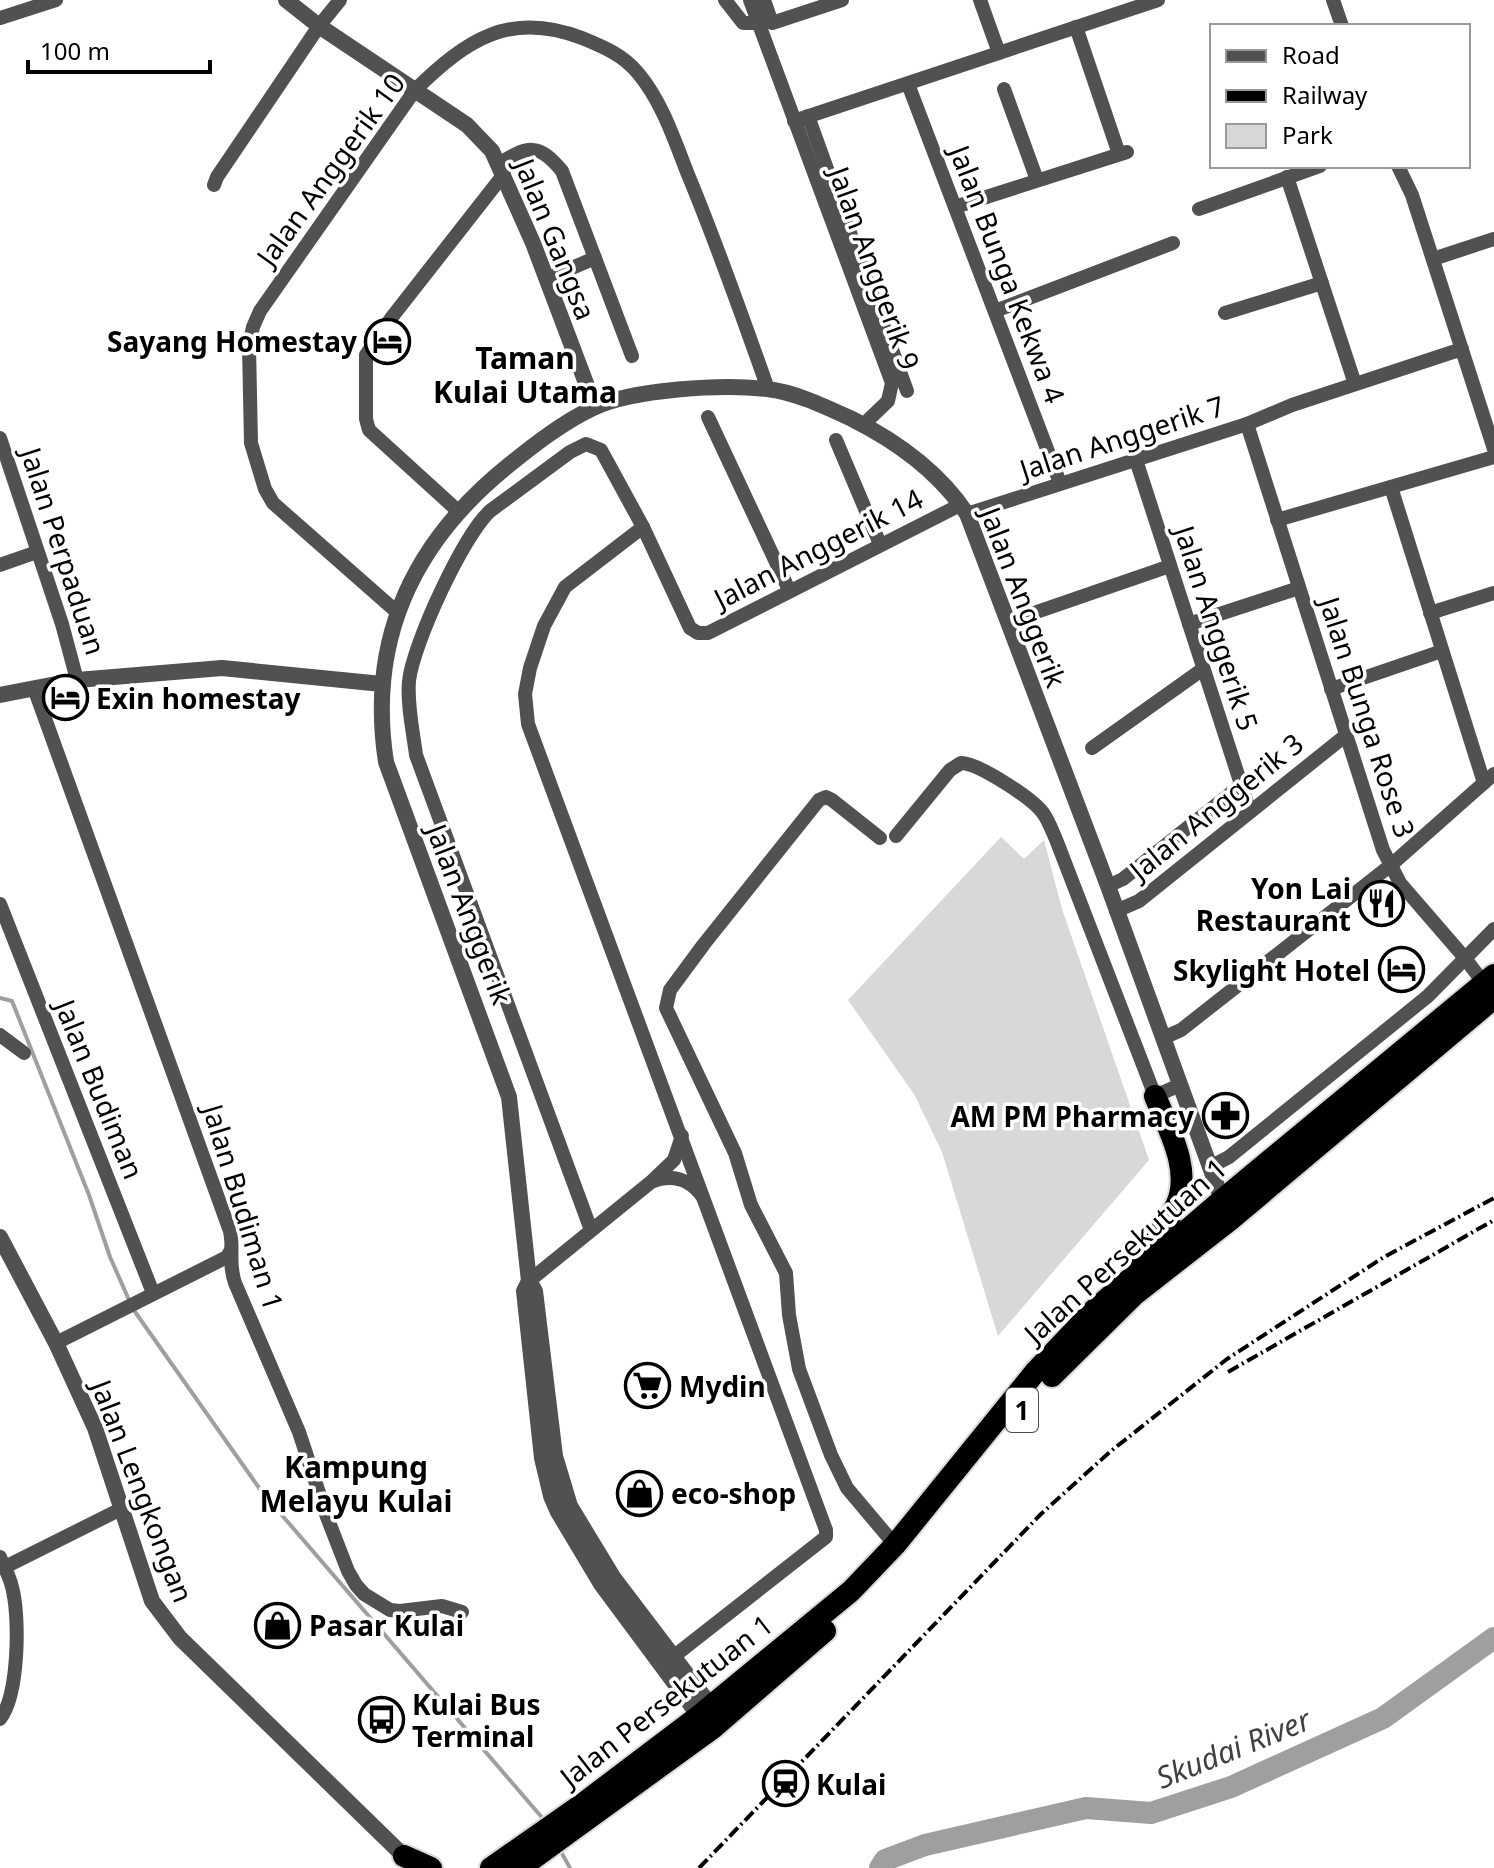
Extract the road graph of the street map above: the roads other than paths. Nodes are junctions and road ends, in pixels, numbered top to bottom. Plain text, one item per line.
1 (56, 0) edge
2 (286, 0) edge
3 (340, 0) edge
4 (725, 0) edge
5 (750, 0) edge
6 (764, 0) edge
7 (842, 0) edge
8 (980, 0) edge
9 (1158, 0) edge
10 (1333, 0) edge
11 (26, 5) edge
12 (0, 18) edge
13 (765, 23) junction
14 (1341, 24) edge
15 (319, 26) junction
16 (1076, 27) junction
17 (999, 53) junction
18 (908, 84) junction
19 (1004, 89) dead end
20 (415, 90) junction
21 (801, 118) junction
22 (1314, 168) edge
23 (1399, 168) edge
24 (501, 169) junction
25 (1287, 177) junction
26 (1037, 180) junction
27 (214, 185) dead end
28 (955, 207) junction
29 (1199, 209) dead end
30 (1494, 239) edge
31 (1173, 243) dead end
32 (595, 258) junction
33 (1433, 259) junction
34 (546, 279) junction
35 (1322, 283) junction
36 (995, 311) junction
37 (1225, 313) dead end
38 (1462, 349) junction
39 (632, 356) dead end
40 (1355, 384) junction
41 (768, 389) junction
42 (907, 391) dead end
43 (595, 407) junction
44 (708, 417) dead end
45 (1247, 424) junction
46 (863, 425) junction
47 (0, 438) edge
48 (836, 440) dead end
49 (1494, 449) edge
50 (1494, 457) edge
51 (1136, 460) junction
52 (6, 474) edge
53 (1060, 483) junction
54 (1391, 487) junction
55 (964, 510) junction
56 (458, 511) junction
57 (1277, 520) junction
58 (643, 527) junction
59 (880, 544) junction
60 (37, 552) junction
61 (0, 565) edge
62 (1170, 566) junction
63 (1299, 588) junction
64 (789, 590) junction
65 (1494, 593) edge
66 (398, 613) junction
67 (1430, 613) junction
68 (1025, 616) dead end
69 (1189, 624) junction
70 (1442, 651) junction
71 (1203, 669) junction
72 (77, 680) junction
73 (382, 684) junction
74 (34, 688) junction
75 (1331, 689) junction
76 (0, 695) edge
77 (1345, 736) junction
78 (1092, 748) dead end
79 (1489, 779) edge
80 (1240, 786) junction
81 (1250, 812) junction
82 (896, 836) dead end
83 (880, 838) dead end
84 (1391, 865) junction
85 (1108, 886) junction
86 (0, 904) edge
87 (1116, 911) junction
88 (3, 922) edge
89 (1494, 929) edge
90 (1464, 957) junction
91 (1491, 988) edge
92 (0, 1035) edge
93 (1163, 1038) junction
94 (24, 1053) dead end
95 (1180, 1085) junction
96 (1155, 1096) junction
97 (682, 1135) junction
98 (1210, 1167) junction
99 (651, 1182) junction
100 (1222, 1200) junction
101 (707, 1204) junction
102 (591, 1230) junction
103 (0, 1237) edge
104 (231, 1249) junction
105 (529, 1281) junction
106 (1124, 1283) junction
107 (146, 1297) junction
108 (56, 1343) junction
109 (548, 1457) junction
110 (123, 1508) junction
111 (895, 1545) junction
112 (2, 1562) edge
113 (462, 1612) dead end
114 (673, 1657) junction
115 (705, 1711) junction
116 (0, 1719) edge
117 (561, 1829) junction
118 (538, 1845) junction
119 (411, 1864) edge
120 (431, 1868) edge
121 (491, 1868) edge
122 (520, 1868) edge

1 - 11 street
2 - 15 street, Jalan Gangsa
3 - 15 street
4 - 13 street
5 - 13 street
6 - 13 street
7 - 13 street
8 - 17 street
9 - 16 street
10 - 14 street
11 - 12 street
13 - 21 street
15 - 20 street, Jalan Gangsa
15 - 27 street
16 - 17 street
16 - 26 street
17 - 18 street
18 - 21 street
18 - 28 street, Jalan Bunga Kekwa 4
19 - 26 street
20 - 24 street, Jalan Gangsa
20 - 41 street, Jalan Anggerik 10
20 - 66 street, Jalan Anggerik 10
21 - 42 street
21 - 46 street, Jalan Anggerik 9
22 - 25 street
23 - 33 street
24 - 32 street
24 - 34 street, Jalan Gangsa
24 - 56 street
25 - 29 street
25 - 35 street
26 - 28 street
28 - 36 street, Jalan Bunga Kekwa 4
30 - 33 street
31 - 36 street
32 - 34 street
32 - 39 street
33 - 38 street
34 - 43 street, Jalan Gangsa
35 - 37 street
35 - 40 street
36 - 53 street, Jalan Bunga Kekwa 4
38 - 40 street, Jalan Anggerik 7
38 - 49 street
40 - 45 street, Jalan Anggerik 7
41 - 43 street, Jalan Anggerik
41 - 46 street, Jalan Anggerik
43 - 56 street, Jalan Anggerik
44 - 64 street
45 - 51 street, Jalan Anggerik 7
45 - 57 street, Jalan Bunga Rose 3
46 - 55 street, Jalan Anggerik
47 - 52 street, Jalan Perpaduan
48 - 59 street
50 - 54 street
51 - 53 street, Jalan Anggerik 7
51 - 62 street, Jalan Anggerik 5
52 - 60 street, Jalan Perpaduan
53 - 55 street, Jalan Anggerik 7
54 - 57 street
54 - 67 street
55 - 59 street, Jalan Anggerik 14
55 - 85 street, Jalan Anggerik
56 - 66 street, Jalan Anggerik
57 - 63 street, Jalan Bunga Rose 3
58 - 64 street, Jalan Anggerik 14
58 - 97 street
58 - 102 street
59 - 64 street, Jalan Anggerik 14
60 - 61 street
60 - 72 street, Jalan Perpaduan
62 - 68 street
62 - 69 street, Jalan Anggerik 5
63 - 69 street
63 - 75 street, Jalan Bunga Rose 3
65 - 67 street
66 - 73 street, Jalan Anggerik
67 - 70 street
69 - 71 street, Jalan Anggerik 5
70 - 75 street
70 - 79 street
71 - 78 street
71 - 80 street, Jalan Anggerik 5
72 - 73 street
72 - 74 street
73 - 105 street, Jalan Anggerik
74 - 76 street
74 - 104 street, Jalan Budiman 1
75 - 77 street, Jalan Bunga Rose 3
77 - 81 street, Jalan Anggerik 3
77 - 84 street, Jalan Bunga Rose 3
79 - 84 street
80 - 81 street, Jalan Anggerik 5
80 - 85 street
81 - 87 street, Jalan Anggerik 3
82 - 96 street
83 - 111 street
84 - 90 street, Jalan Bunga Rose 3
84 - 93 street
85 - 87 street, Jalan Anggerik
86 - 88 street, Jalan Budiman
87 - 93 street, Jalan Anggerik
88 - 107 street, Jalan Budiman
89 - 90 street
90 - 91 street, Jalan Bunga Rose 3
90 - 98 street
91 - 100 highway, Jalan Persekutuan 1 / 1
91 - 117 highway, Jalan Persekutuan 1 / 1
92 - 94 street
93 - 95 street, Jalan Anggerik
95 - 96 street
95 - 98 street, Jalan Anggerik
96 - 106 highway
97 - 99 street
97 - 101 street
98 - 100 street, Jalan Anggerik
99 - 101 street
99 - 102 street
100 - 106 highway, Jalan Persekutuan 1 / 1
101 - 114 street
102 - 105 street
103 - 108 street, Jalan Lengkongan
104 - 107 street
104 - 113 street, Jalan Budiman 1
105 - 109 street, Jalan Anggerik
106 - 111 highway, Jalan Persekutuan 1 / 1
107 - 108 street
108 - 110 street, Jalan Lengkongan
109 - 114 street, Jalan Anggerik
109 - 115 street, Jalan Anggerik
110 - 112 street
110 - 119 street, Jalan Lengkongan
111 - 115 highway, Jalan Persekutuan 1 / 1
112 - 116 street
114 - 115 street, Jalan Anggerik
115 - 117 highway, Jalan Persekutuan 1 / 1
117 - 118 highway, Jalan Persekutuan 1 / 1
118 - 121 highway, Jalan Persekutuan 1 / 1
118 - 122 highway, Jalan Persekutuan 1 / 1
119 - 120 highway

